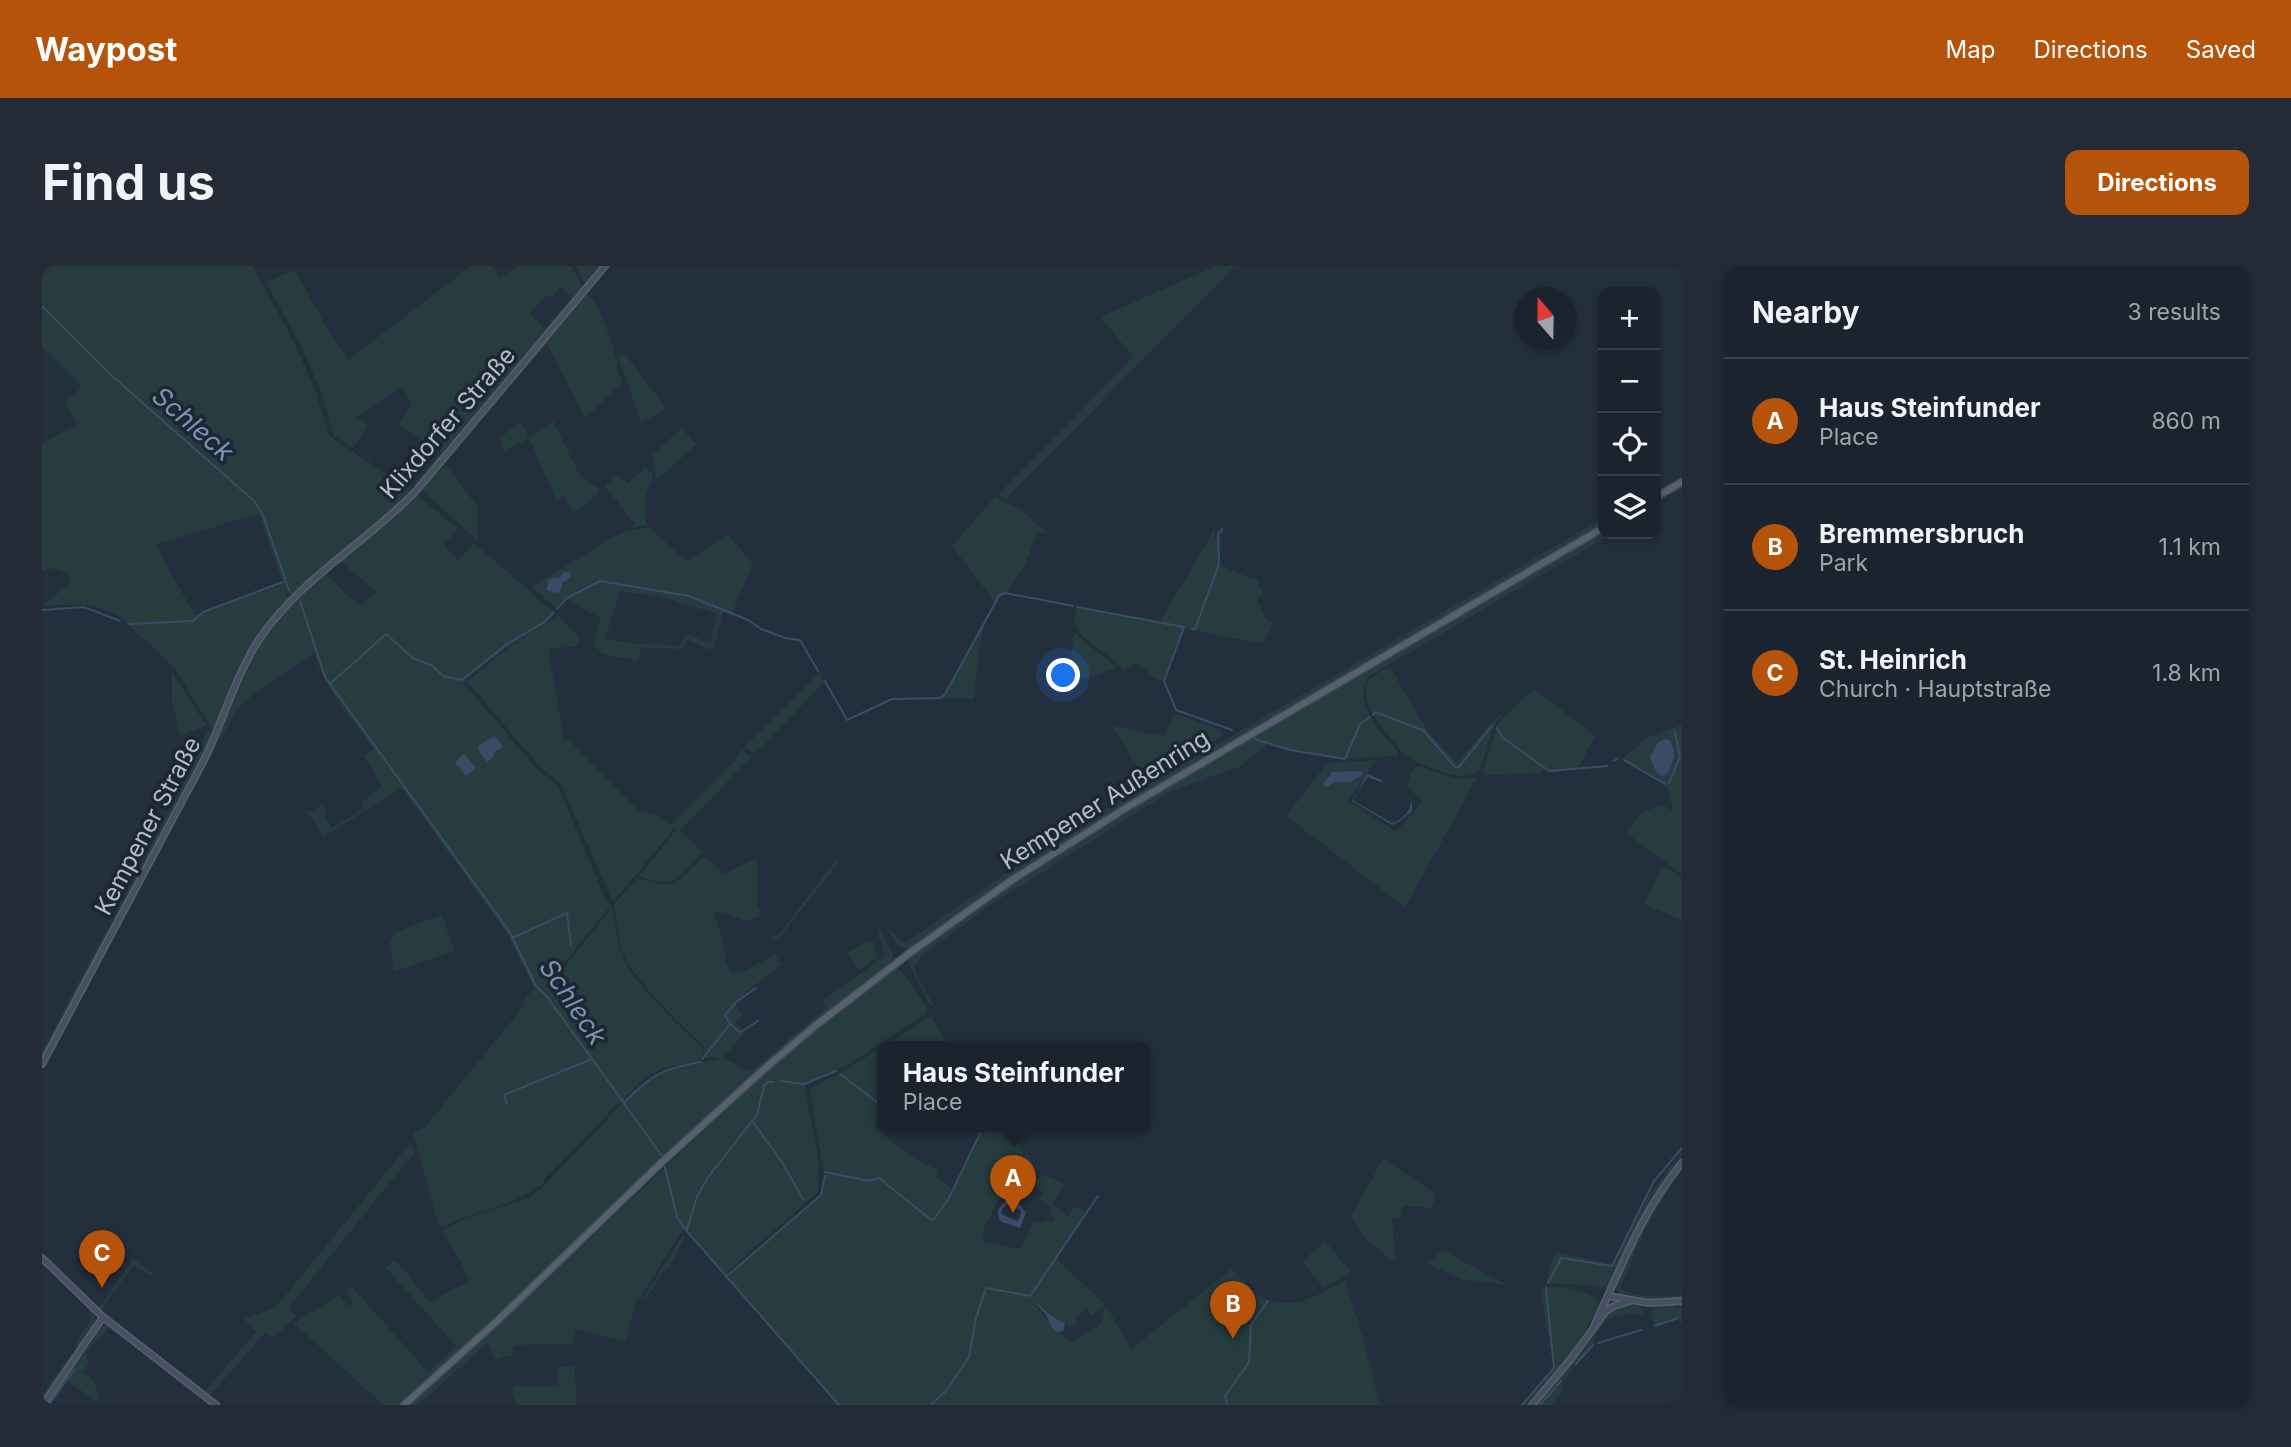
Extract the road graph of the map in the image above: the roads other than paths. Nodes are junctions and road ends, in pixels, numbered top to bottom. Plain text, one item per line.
1 (605, 266) edge
2 (1682, 482) edge
3 (1661, 494) edge
4 (1598, 531) edge
5 (285, 607) joint
6 (42, 1064) edge
7 (1682, 1163) edge
8 (42, 1258) edge
9 (1608, 1296) junction
10 (1630, 1301) junction
11 (1682, 1301) edge
12 (103, 1317) junction
13 (1595, 1324) junction
14 (43, 1405) edge
15 (216, 1405) edge
16 (404, 1405) edge
17 (1532, 1405) edge

1 - 5 street, Klixdorfer Straße
2 - 3 main road
4 - 16 main road, Kempener Außenring
5 - 6 street, Kempener Straße
7 - 9 street
8 - 12 street
9 - 10 street
9 - 13 street
10 - 11 street
10 - 13 street
12 - 14 street
12 - 15 street
13 - 17 street

